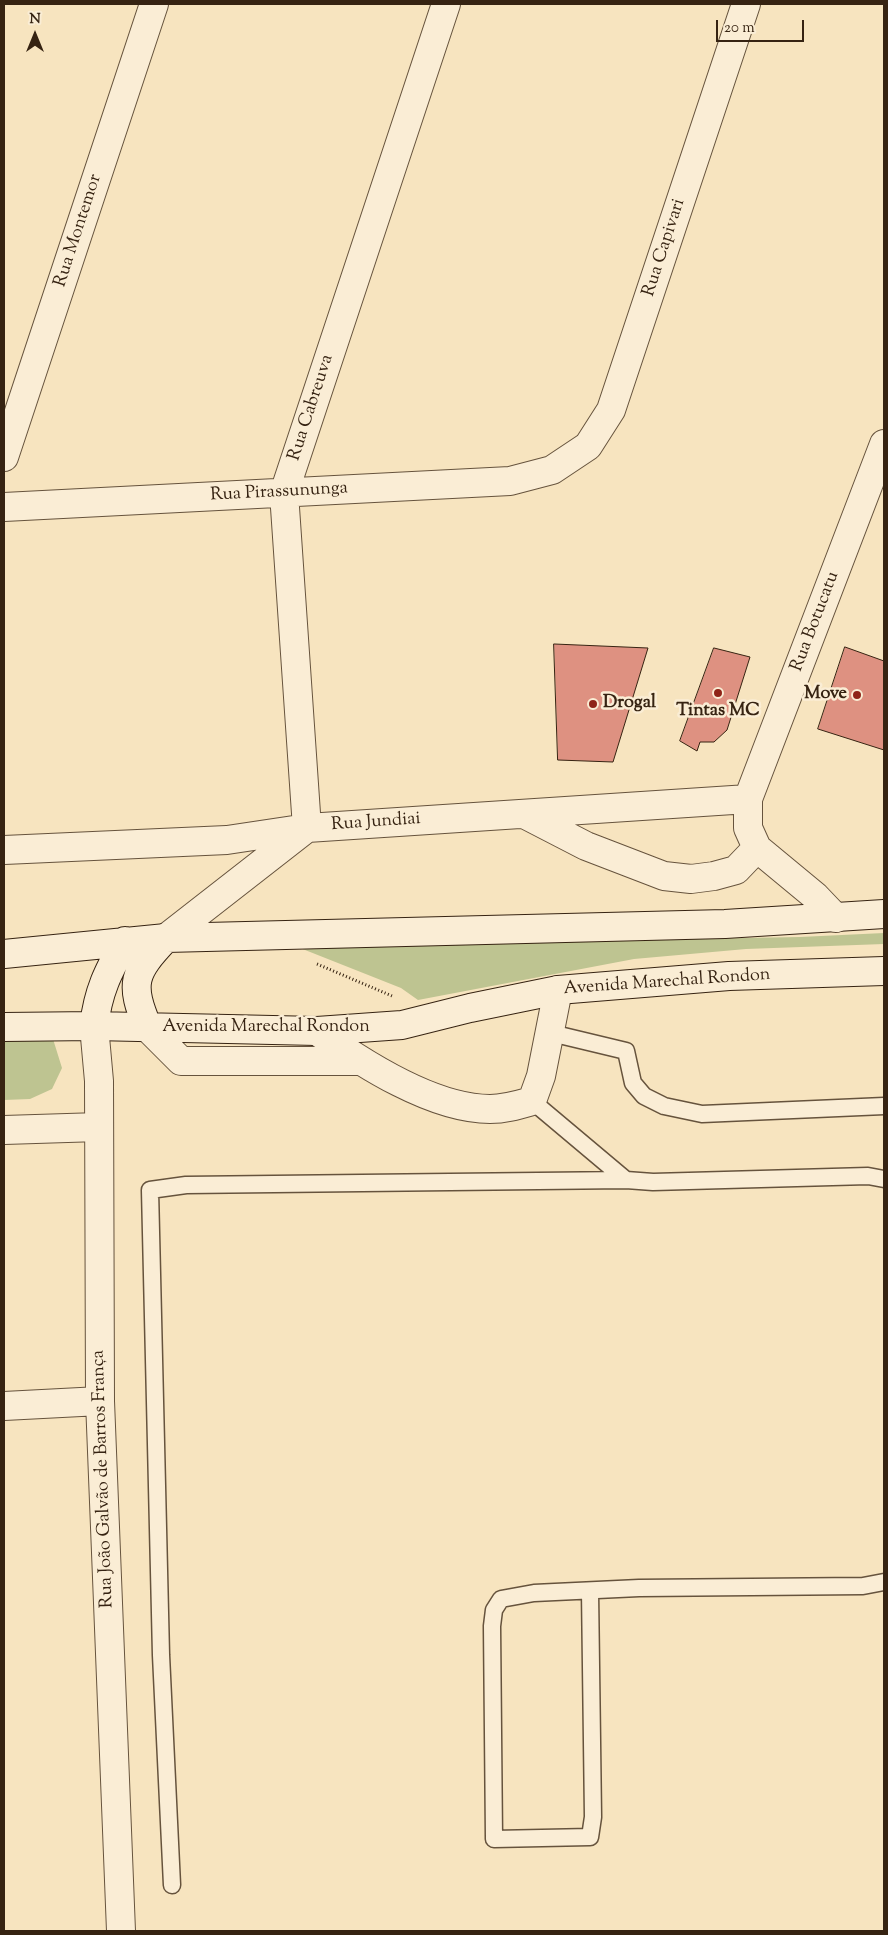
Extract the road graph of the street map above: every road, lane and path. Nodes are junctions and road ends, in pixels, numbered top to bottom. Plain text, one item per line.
1 (154, 4) edge
2 (446, 4) edge
3 (746, 4) edge
4 (884, 444) edge
5 (4, 458) edge
6 (552, 470) joint
7 (284, 493) junction
8 (4, 507) edge
9 (748, 799) junction
10 (522, 814) junction
11 (307, 828) junction
12 (757, 848) junction
13 (4, 850) edge
14 (884, 914) edge
15 (836, 918) junction
16 (166, 938) junction
17 (125, 941) junction
18 (4, 954) edge
19 (309, 962) dead end
20 (884, 971) edge
21 (558, 990) junction
22 (402, 1025) junction
23 (94, 1026) junction
24 (4, 1027) edge
25 (148, 1028) junction
26 (317, 1031) junction
27 (551, 1033) junction
28 (359, 1061) junction
29 (532, 1100) junction
30 (884, 1106) edge
31 (99, 1126) junction
32 (4, 1130) edge
33 (884, 1179) edge
34 (626, 1180) junction
35 (100, 1401) junction
36 (4, 1406) edge
37 (884, 1582) edge
38 (590, 1591) junction
39 (172, 1885) dead end
40 (121, 1931) edge

1 - 5 street, Rua Montemor
2 - 7 street, Rua Cabreuva
3 - 6 street, Rua Capivari
4 - 9 street, Rua Botucatu
6 - 7 street, Rua Pirassununga
7 - 8 street, Rua Pirassununga
7 - 11 street, Rua Cabreuva
9 - 10 street, Rua Jundiai
9 - 12 street
10 - 11 street, Rua Jundiai
10 - 12 street
11 - 13 street, Rua Jundiai
11 - 16 street
12 - 15 street
14 - 15 street
15 - 16 street
16 - 17 street
16 - 25 street
17 - 18 street
17 - 23 street, Rua João Galvão de Barros França
19 - 22 path
20 - 21 street, Avenida Marechal Rondon
21 - 22 street, Avenida Marechal Rondon
21 - 27 street
22 - 26 street, Avenida Marechal Rondon
23 - 24 street, Avenida Marechal Rondon
23 - 25 street, Avenida Marechal Rondon
23 - 31 street, Rua João Galvão de Barros França
25 - 26 street, Avenida Marechal Rondon
25 - 28 street
26 - 28 street
27 - 29 street
27 - 30 lane
28 - 29 street
29 - 34 lane
31 - 32 street
31 - 35 street, Rua João Galvão de Barros França
33 - 34 lane
34 - 39 lane
35 - 36 street
35 - 40 street, Rua João Galvão de Barros França
37 - 38 lane
38 - 38 lane

